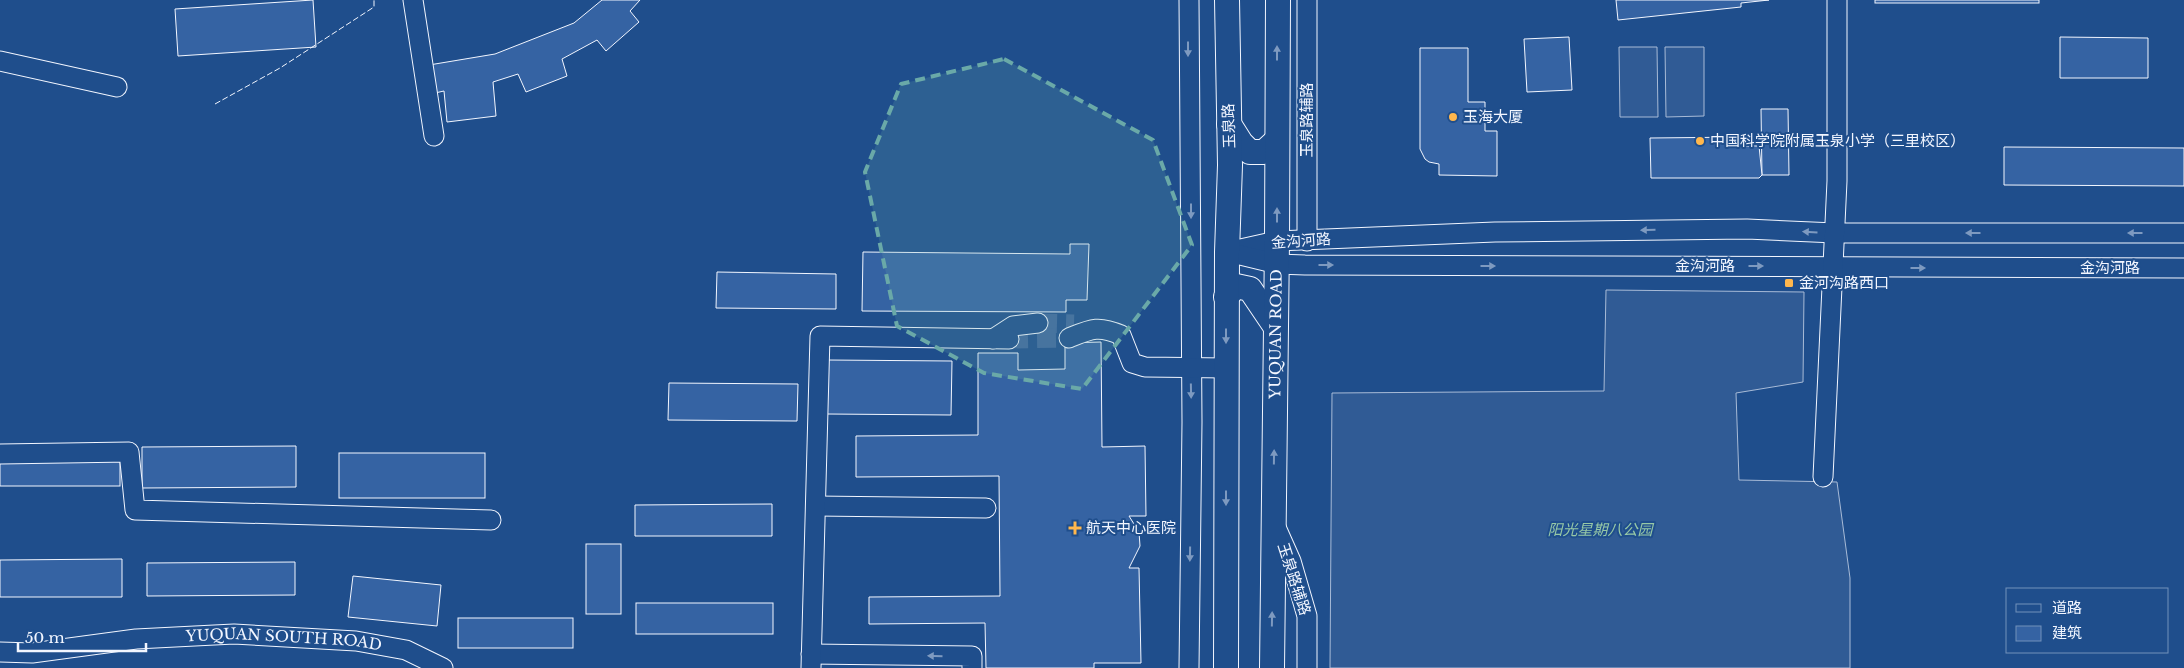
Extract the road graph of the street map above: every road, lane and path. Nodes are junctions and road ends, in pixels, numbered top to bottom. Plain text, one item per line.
1 (413, 0) edge
2 (1189, 0) edge
3 (1227, 0) edge
4 (1278, 0) edge
5 (1308, 0) edge
6 (1837, 0) edge
7 (0, 61) edge
8 (117, 88) dead end
9 (1229, 124) junction
10 (434, 136) dead end
11 (1277, 140) junction
12 (1835, 233) junction
13 (2184, 233) edge
14 (1307, 241) junction
15 (1226, 252) junction
16 (1277, 252) junction
17 (1834, 268) junction
18 (2184, 268) edge
19 (1226, 297) junction
20 (1038, 323) tunnel mouth
21 (1276, 326) junction
22 (1078, 330) tunnel mouth
23 (1191, 368) junction
24 (1226, 368) junction
25 (0, 454) edge
26 (1822, 476) dead end
27 (816, 506) junction
28 (986, 508) dead end
29 (491, 520) dead end
30 (1273, 520) junction
31 (0, 652) edge
32 (34, 660) edge
33 (811, 661) edge
34 (443, 668) edge
35 (972, 668) edge
36 (1189, 668) edge
37 (1226, 668) edge
38 (1272, 668) edge
39 (1307, 668) edge

1 - 10 street
2 -> 23 street
3 - 9 main road, 玉泉路
11 -> 4 main road, YUQUAN ROAD
5 - 14 street, 玉泉路辅路
6 - 12 street
7 - 8 street
9 - 11 main road
9 - 15 main road, 玉泉路
16 -> 11 main road, YUQUAN ROAD
13 -> 12 street, 金沟河路
12 -> 14 street, 金沟河路
12 - 17 street
14 - 16 street, 金沟河路
15 - 16 street, 金沟河路
15 - 19 main road
16 -> 17 street, 金沟河路
16 - 21 main road, YUQUAN ROAD
17 -> 18 street, 金沟河路
17 - 26 street
19 - 21 main road
19 -> 24 main road
20 - 27 street
30 -> 21 main road, YUQUAN ROAD
22 - 23 street
23 - 24 street
23 -> 36 street
24 -> 37 main road
25 - 29 street
27 - 28 street
27 - 33 street
38 -> 30 main road, YUQUAN ROAD
30 - 39 street, 玉泉路辅路
31 - 32 street, YUQUAN SOUTH ROAD
32 - 34 street, YUQUAN SOUTH ROAD
35 -> 33 street

